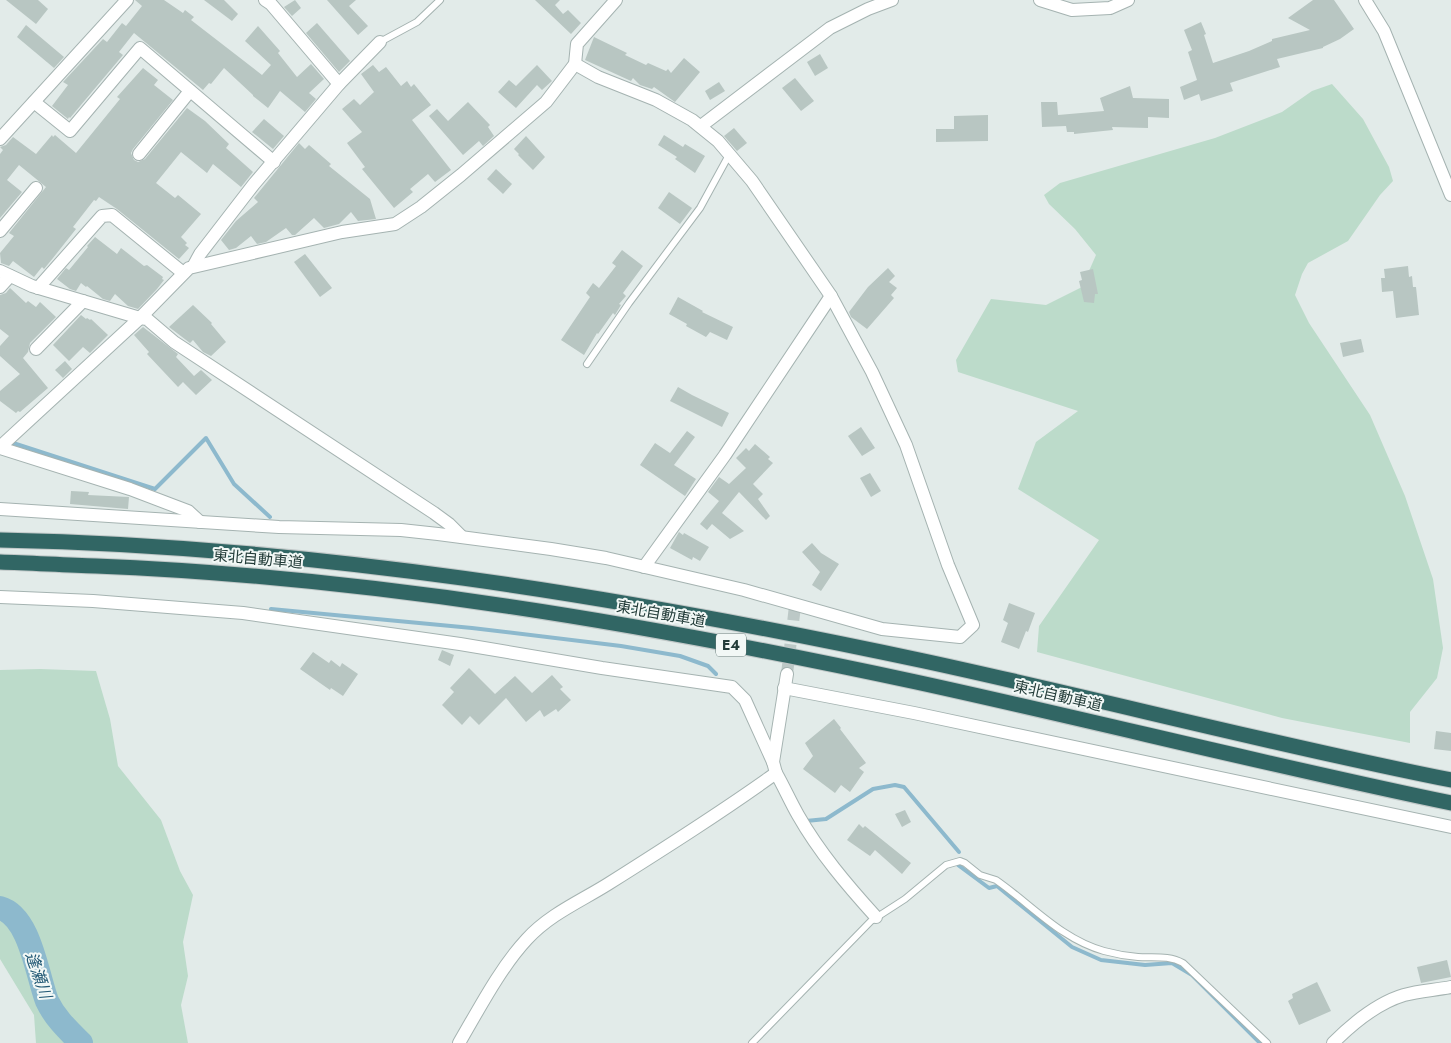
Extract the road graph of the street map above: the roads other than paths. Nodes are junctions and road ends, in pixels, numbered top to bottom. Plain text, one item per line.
1 (127, 0) edge
2 (264, 0) edge
3 (440, 0) edge
4 (616, 0) edge
5 (892, 0) edge
6 (1040, 0) edge
7 (1128, 0) edge
8 (1365, 0) edge
9 (380, 42) joint
10 (576, 64) junction
11 (339, 84) junction
12 (190, 91) junction
13 (34, 102) junction
14 (701, 126) junction
15 (0, 139) edge
16 (139, 154) dead end
17 (729, 155) junction
18 (274, 162) junction
19 (36, 188) dead end
20 (1451, 195) edge
21 (0, 231) edge
22 (194, 266) junction
23 (182, 272) junction
24 (5, 273) edge
25 (0, 287) edge
26 (38, 288) junction
27 (831, 296) junction
28 (83, 301) junction
29 (140, 318) junction
30 (36, 349) dead end
31 (587, 364) dead end
32 (0, 447) edge
33 (0, 508) edge
34 (200, 522) junction
35 (462, 537) junction
36 (0, 540) edge
37 (0, 562) edge
38 (644, 566) junction
39 (0, 597) edge
40 (787, 674) tunnel mouth
41 (784, 688) junction
42 (773, 772) junction
43 (1451, 780) edge
44 (1451, 803) edge
45 (1451, 828) edge
46 (876, 917) junction
47 (1451, 987) edge
48 (459, 1043) edge
49 (752, 1043) edge
50 (1267, 1043) edge
51 (1333, 1043) edge

1 - 13 street
2 - 11 street
3 - 9 lane
4 - 10 street
5 - 14 street
6 - 7 street
8 - 20 street
9 - 11 street
10 - 14 street
10 - 22 street
11 - 18 street
12 - 13 street
12 - 16 street
12 - 18 street
13 - 15 street
14 - 17 street
17 - 27 street
17 - 31 lane
18 - 22 street
19 - 21 street
22 - 23 street
23 - 26 street
23 - 29 street
24 - 25 street
24 - 26 street
26 - 28 street
27 - 38 street
27 - 38 street
28 - 29 street
28 - 30 street
29 - 32 street
29 - 35 street
32 - 34 street
33 - 34 street
34 - 35 street
35 - 38 street
36 - 43 highway, 東北自動車道 / E4
37 - 44 highway, 東北自動車道 / E4
39 - 42 street
40 - 41 street
41 - 42 street
41 - 45 street
42 - 46 street
42 - 48 street
46 - 49 lane
46 - 50 lane
47 - 51 street

